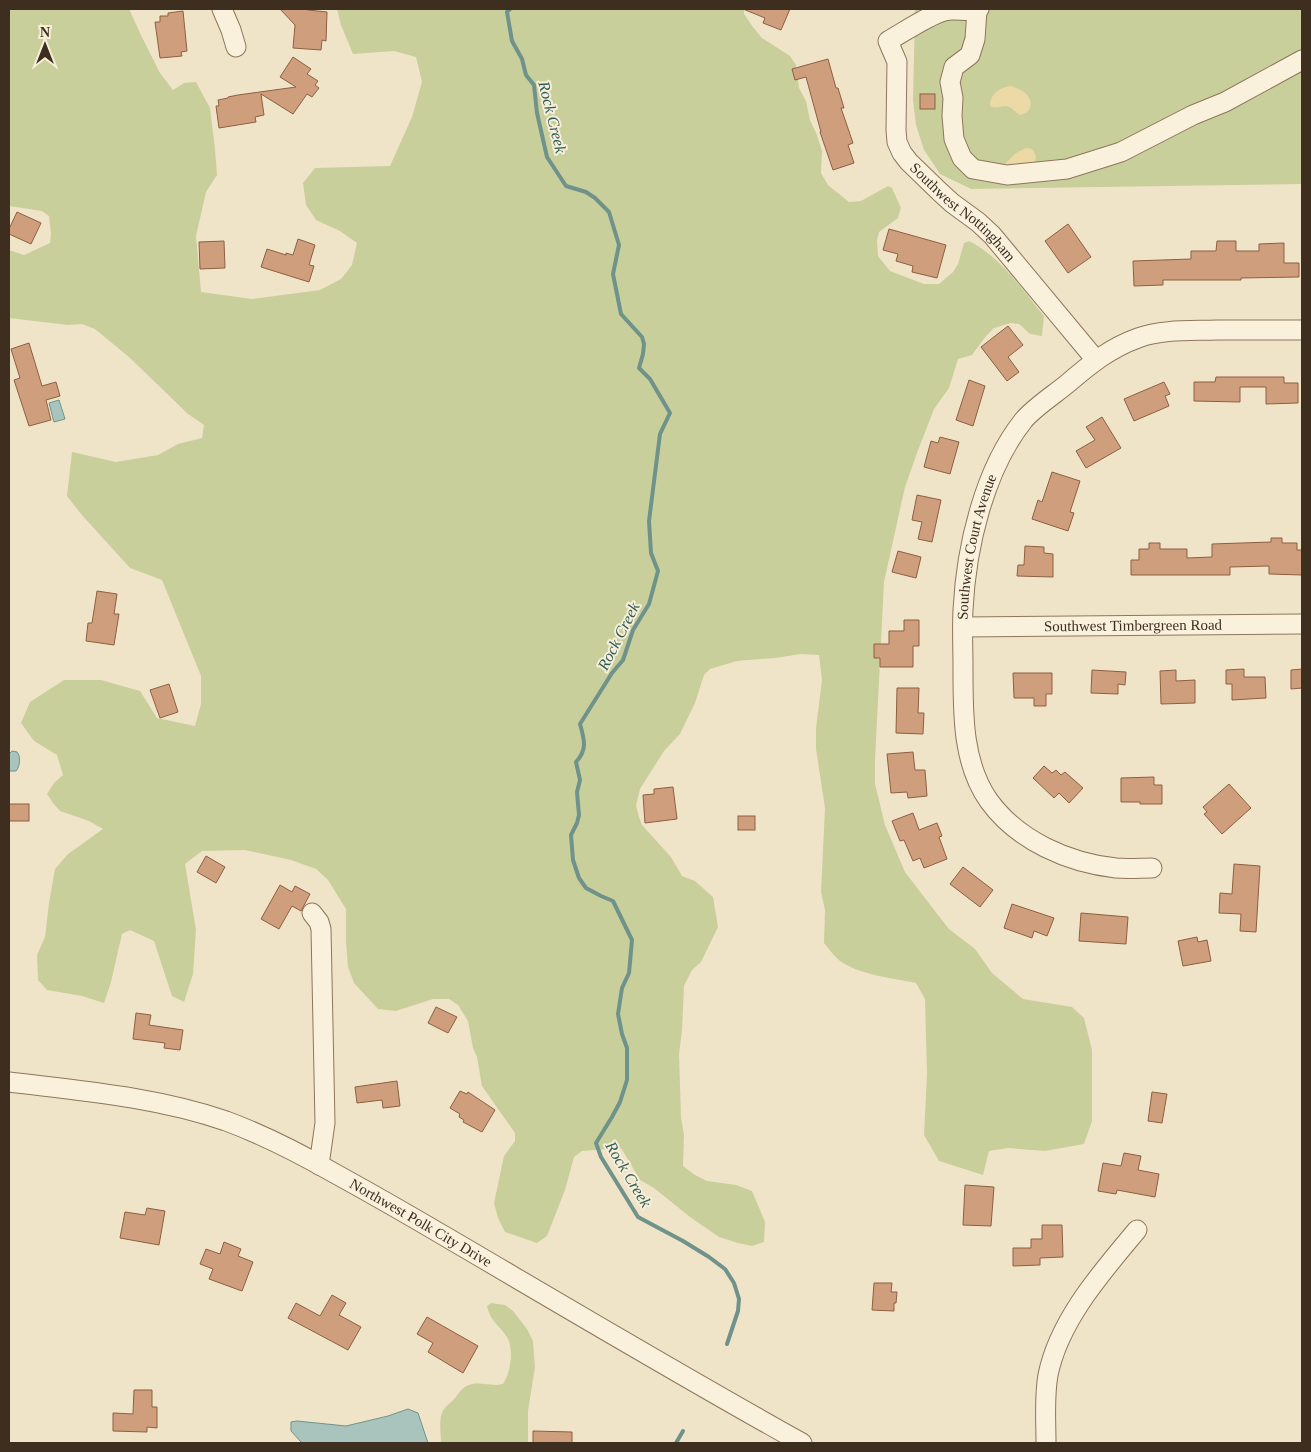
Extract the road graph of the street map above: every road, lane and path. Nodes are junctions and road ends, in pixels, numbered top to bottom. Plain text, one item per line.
1 (222, 9) edge
2 (978, 10) edge
3 (236, 47) dead end
4 (1302, 60) edge
5 (1302, 330) edge
6 (1096, 360) junction
7 (1302, 624) edge
8 (963, 627) junction
9 (1152, 868) dead end
10 (312, 913) dead end
11 (9, 1082) edge
12 (319, 1165) junction
13 (1137, 1230) dead end
14 (802, 1443) edge
15 (1046, 1443) edge

1 - 3 street
2 - 4 street
2 - 6 street, Southwest Nottingham
5 - 6 street, Southwest Court Avenue
6 - 8 street, Southwest Court Avenue
7 - 8 street, Southwest Timbergreen Road
8 - 9 street, Southwest Court Avenue
10 - 12 street
11 - 12 street, Northwest Polk City Drive
12 - 14 street, Northwest Polk City Drive
13 - 15 street

